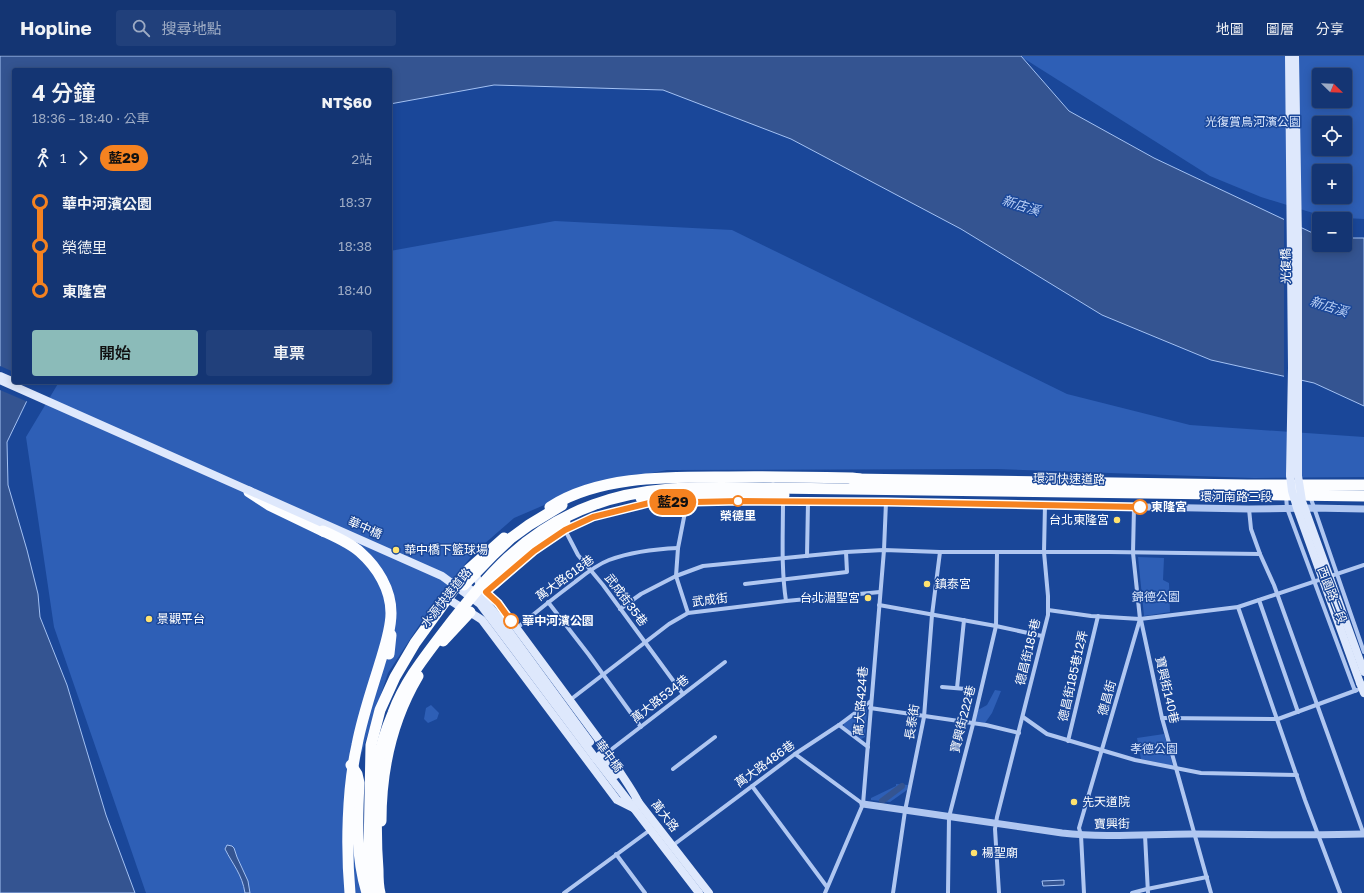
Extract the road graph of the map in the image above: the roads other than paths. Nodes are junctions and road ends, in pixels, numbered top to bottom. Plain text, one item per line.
1 (1289, 56) edge
2 (1295, 56) edge
3 (0, 376) edge
4 (0, 380) edge
5 (12, 381) edge
6 (19, 384) edge
7 (1294, 475) junction
8 (860, 484) junction
9 (774, 485) junction
10 (240, 486) junction
11 (621, 489) junction
12 (1363, 491) edge
13 (1292, 492) junction
14 (1310, 496) junction
15 (687, 502) junction
16 (783, 502) junction
17 (808, 502) junction
18 (886, 502) junction
19 (1045, 505) junction
20 (1134, 507) junction
21 (1288, 508) junction
22 (1313, 508) junction
23 (1249, 509) junction
24 (1364, 509) edge
25 (565, 530) junction
26 (678, 548) junction
27 (884, 550) junction
28 (846, 552) junction
29 (940, 552) junction
30 (997, 552) junction
31 (1044, 552) junction
32 (1133, 553) junction
33 (1260, 554) junction
34 (807, 556) junction
35 (782, 558) junction
36 (1364, 565) edge
37 (468, 570) junction
38 (590, 570) junction
39 (1337, 574) junction
40 (676, 576) junction
41 (783, 580) junction
42 (1314, 582) junction
43 (745, 584) dead end
44 (464, 585) junction
45 (486, 592) junction
46 (880, 592) junction
47 (1278, 594) junction
48 (448, 598) junction
49 (1259, 600) junction
50 (786, 601) junction
51 (548, 602) junction
52 (498, 603) junction
53 (879, 605) junction
54 (1238, 607) junction
55 (620, 608) junction
56 (1048, 610) junction
57 (391, 612) junction
58 (470, 612) junction
59 (688, 613) junction
60 (932, 615) junction
61 (1098, 616) junction
62 (1140, 619) junction
63 (482, 620) junction
64 (964, 620) junction
65 (996, 626) junction
66 (517, 628) junction
67 (1042, 636) junction
68 (645, 642) junction
69 (1364, 652) edge
70 (389, 654) dead end
71 (724, 662) dead end
72 (1364, 672) edge
73 (603, 676) junction
74 (942, 687) dead end
75 (957, 688) junction
76 (966, 689) dead end
77 (1360, 689) edge
78 (683, 694) junction
79 (570, 700) junction
80 (871, 700) junction
81 (1317, 704) junction
82 (870, 708) junction
83 (1298, 712) junction
84 (924, 717) junction
85 (1023, 717) junction
86 (1162, 718) junction
87 (1278, 719) junction
88 (973, 724) junction
89 (839, 725) junction
90 (641, 727) junction
91 (1019, 733) junction
92 (715, 737) dead end
93 (1068, 742) junction
94 (868, 747) junction
95 (1102, 751) junction
96 (608, 752) junction
97 (795, 754) junction
98 (598, 757) junction
99 (372, 758) junction
100 (351, 766) dead end
101 (1176, 768) junction
102 (673, 769) dead end
103 (1297, 775) junction
104 (752, 786) junction
105 (863, 804) junction
106 (636, 806) junction
107 (905, 811) junction
108 (949, 817) junction
109 (996, 823) junction
110 (650, 830) junction
111 (1145, 834) junction
112 (1195, 834) junction
113 (1081, 835) junction
114 (1364, 835) edge
115 (1319, 836) junction
116 (672, 846) junction
117 (616, 854) junction
118 (1207, 877) junction
119 (827, 887) junction
120 (1148, 891) edge
121 (378, 892) edge
122 (350, 893) edge
123 (367, 893) edge
124 (564, 893) edge
125 (645, 893) edge
126 (699, 893) edge
127 (709, 893) edge
128 (825, 893) edge
129 (893, 893) edge
130 (948, 893) edge
131 (999, 893) edge
132 (1084, 893) edge
133 (1132, 893) edge
134 (1211, 893) edge
135 (1340, 893) edge

1 - 7 main road, 光復橋
2 - 7 main road, 光復橋
3 - 5 main road, 華中橋
4 - 10 main road, 華中橋, bridge
6 - 44 main road, 華中橋
7 - 13 main road, bridge
8 - 9 highway, 環河快速道路
8 - 12 highway, 環河快速道路
8 - 13 highway, 環河快速道路
8 - 37 highway
8 - 45 highway
9 - 11 highway, 水源快速道路
9 - 121 highway, 水源快速道路, bridge
10 - 57 highway, bridge
10 - 98 main road, 華中橋, bridge
11 - 44 highway, bridge
11 - 99 highway, 水源快速道路, bridge
12 - 14 highway, 環河快速道路
13 - 14 highway, 環河快速道路
13 - 21 street, 西園路二段
13 - 72 main road, bridge
13 - 77 main road, bridge
14 - 22 street, 西園路二段
15 - 16 street, 環河南路三段
15 - 25 street, 環河南路三段
15 - 26 street
16 - 17 street, 環河南路三段
16 - 35 street
17 - 18 street, 環河南路三段
17 - 34 street
18 - 19 street, 環河南路三段
18 - 27 street, 萬大路424巷
19 - 20 street, 環河南路三段
19 - 31 street, 德昌街185巷
20 - 23 street, 環河南路三段
20 - 32 street, 德昌街
21 - 22 street, 環河南路三段
21 - 23 street, 環河南路三段
21 - 42 street, 西園路二段
22 - 24 street, 環河南路三段
22 - 39 street, 西園路二段
23 - 33 street
25 - 38 street, 武成街35巷
25 - 45 street, 環河南路三段
26 - 38 street, 萬大路618巷
26 - 40 street
27 - 28 street
27 - 29 street
27 - 46 street, 萬大路424巷
28 - 34 street
28 - 41 street
29 - 30 street
29 - 60 street, 長泰街
30 - 31 street
30 - 65 street, 寶興街222巷
31 - 32 street
31 - 56 street, 德昌街185巷
32 - 33 street
32 - 62 street, 德昌街
33 - 47 street
34 - 35 street
35 - 40 street
35 - 41 street
36 - 39 street
37 - 45 main road
37 - 48 highway
38 - 51 street, 萬大路618巷
38 - 55 street, 武成街35巷
39 - 42 street
39 - 69 street, 西園路二段
40 - 55 street
40 - 59 street
41 - 43 street
41 - 50 street
42 - 47 street
42 - 77 street, 西園路二段
44 - 98 main road, 華中橋, bridge
45 - 52 main road
45 - 58 street, 環河南路三段
46 - 50 street, 武成街
46 - 53 street, 萬大路424巷
47 - 49 street
47 - 81 street
48 - 58 main road
48 - 99 highway
49 - 54 street
49 - 83 street
50 - 59 street, 武成街
51 - 66 street, 萬大路618巷
51 - 73 street
52 - 63 main road
52 - 66 main road
53 - 60 street
53 - 80 street, 萬大路424巷
54 - 62 street
54 - 87 street
55 - 68 street, 武成街35巷
56 - 61 street
56 - 67 street, 德昌街185巷
57 - 70 highway, bridge
57 - 122 highway, bridge
58 - 63 main road
58 - 121 highway, bridge
59 - 68 street, 武成街
60 - 64 street
60 - 84 street, 長泰街
61 - 62 street
61 - 93 street, 德昌街185巷12弄
62 - 86 street, 寶興街140巷
62 - 95 street, 德昌街
63 - 106 main road
64 - 65 street
64 - 75 street
65 - 67 street
65 - 88 street, 寶興街222巷
66 - 79 main road
67 - 85 street, 德昌街185巷
68 - 73 street, 武成街
68 - 78 street, 武成街35巷
71 - 78 street, 萬大路534巷
73 - 79 street, 武成街
73 - 90 street
74 - 75 street
75 - 76 street
77 - 81 street
78 - 90 street, 萬大路534巷
79 - 96 main road
80 - 82 street, 萬大路424巷
80 - 89 street, 萬大路486巷
81 - 83 street
81 - 114 street
82 - 84 street
82 - 94 street, 萬大路424巷
83 - 87 street
84 - 88 street
84 - 107 street, 長泰街
85 - 91 street, 德昌街185巷
85 - 93 street
86 - 87 street
86 - 101 street, 寶興街140巷
87 - 103 street
88 - 91 street
88 - 108 street, 寶興街222巷
89 - 94 street
89 - 97 street, 萬大路486巷
90 - 96 street, 萬大路534巷
91 - 109 street, 德昌街185巷
92 - 102 street
93 - 95 street
94 - 105 street, 萬大路424巷
95 - 101 street
95 - 113 street, 德昌街
96 - 106 main road
97 - 104 street, 萬大路486巷
97 - 105 street
98 - 106 main road, 萬大路
99 - 121 highway, 水源快速道路
100 - 123 highway
101 - 103 street
101 - 112 street, 寶興街140巷
103 - 115 street
104 - 116 street, 萬大路486巷
104 - 119 street
105 - 107 street, 寶興街
105 - 119 street, 萬大路424巷
106 - 110 main road, 萬大路
106 - 116 main road, 萬大路
107 - 108 street, 寶興街
107 - 129 street, 長泰街
108 - 109 street, 寶興街
108 - 130 street, 寶興街222巷
109 - 113 street, 寶興街
109 - 131 street, 德昌街185巷
110 - 117 street
110 - 126 main road, 萬大路
111 - 112 street, 寶興街
111 - 113 street, 寶興街
111 - 120 street
112 - 115 street, 寶興街
112 - 118 street, 寶興街140巷
113 - 132 street, 德昌街
114 - 115 street, 寶興街
115 - 135 street
116 - 127 main road, 萬大路
117 - 124 street
117 - 125 street
118 - 120 street
118 - 134 street, 寶興街140巷
119 - 128 street, 萬大路424巷
120 - 133 street

